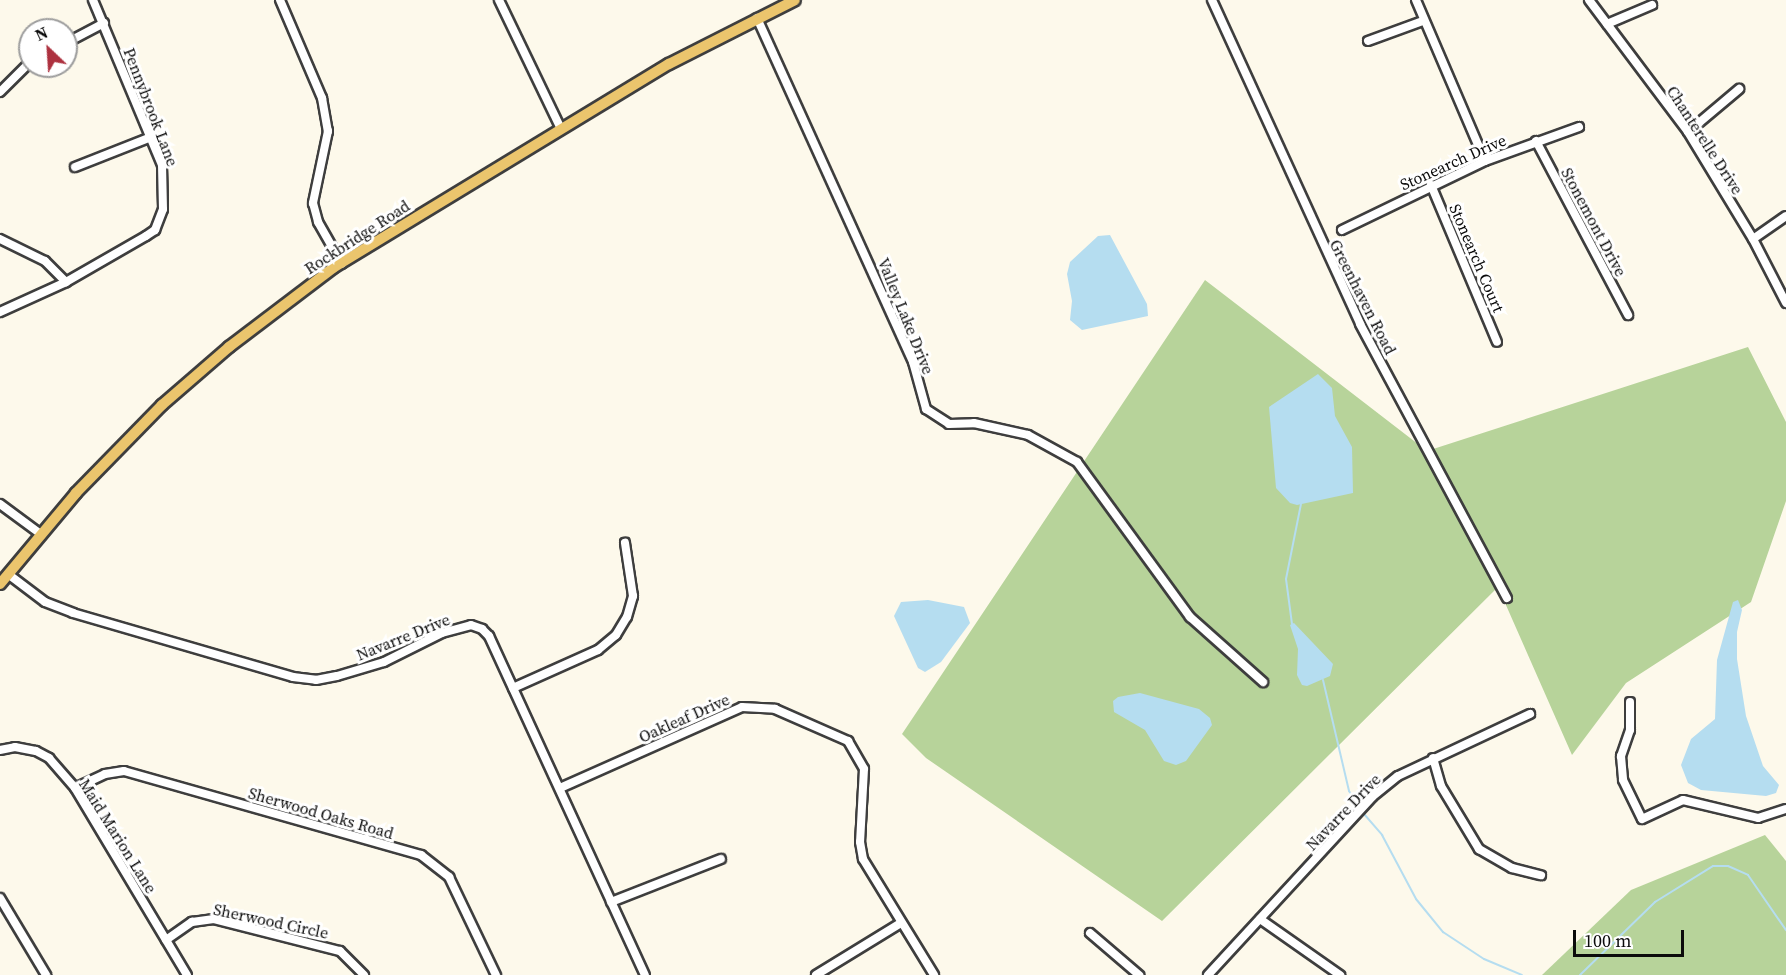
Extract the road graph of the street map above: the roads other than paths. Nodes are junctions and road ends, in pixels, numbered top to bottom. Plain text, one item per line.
1 (93, 0) edge
2 (280, 0) edge
3 (499, 0) edge
4 (795, 0) edge
5 (1212, 0) edge
6 (1416, 0) edge
7 (1589, 0) edge
8 (1652, 5) dead end
9 (756, 18) junction
10 (1423, 21) junction
11 (104, 23) junction
12 (1607, 24) junction
13 (78, 37) edge
14 (1368, 41) dead end
15 (18, 74) edge
16 (1739, 89) dead end
17 (0, 92) edge
18 (1579, 127) dead end
19 (561, 129) junction
20 (1688, 132) junction
21 (152, 137) junction
22 (1536, 141) junction
23 (1485, 161) junction
24 (75, 167) dead end
25 (1431, 185) junction
26 (1786, 216) edge
27 (1342, 230) dead end
28 (0, 239) edge
29 (1753, 239) junction
30 (342, 264) junction
31 (66, 282) junction
32 (1786, 303) edge
33 (0, 312) edge
34 (1628, 315) dead end
35 (1497, 342) dead end
36 (0, 504) edge
37 (42, 535) junction
38 (625, 543) dead end
39 (8, 574) junction
40 (0, 584) edge
41 (1507, 598) dead end
42 (1263, 682) dead end
43 (513, 688) junction
44 (1630, 702) dead end
45 (1530, 714) dead end
46 (0, 750) edge
47 (1433, 758) junction
48 (75, 788) junction
49 (560, 788) junction
50 (1786, 809) edge
51 (721, 859) dead end
52 (1540, 875) dead end
53 (0, 898) edge
54 (611, 902) junction
55 (1260, 919) junction
56 (901, 923) junction
57 (1090, 933) dead end
58 (166, 940) junction
59 (46, 975) edge
60 (187, 975) edge
61 (364, 975) edge
62 (496, 975) edge
63 (645, 975) edge
64 (816, 975) edge
65 (934, 975) edge
66 (1139, 975) edge
67 (1208, 975) edge
68 (1340, 975) edge

1 - 11 street, Pennybrook Lane
2 - 30 street
3 - 19 street
4 - 9 main road, Rockbridge Road
5 - 41 street, Greenhaven Road
6 - 10 street
7 - 12 street, Chanterelle Drive
8 - 12 street
9 - 19 main road, Rockbridge Road
9 - 42 street, Valley Lake Drive
10 - 14 street
10 - 23 street
11 - 13 street
11 - 21 street, Pennybrook Lane
12 - 20 street, Chanterelle Drive
15 - 17 street
16 - 20 street
18 - 22 street, Stonearch Drive
19 - 30 main road, Rockbridge Road
20 - 29 street, Chanterelle Drive
21 - 24 street
21 - 31 street, Pennybrook Lane
22 - 23 street, Stonearch Drive
22 - 34 street, Stonemont Drive
23 - 25 street, Stonearch Drive
25 - 27 street, Stonearch Drive
25 - 35 street, Stonearch Court
26 - 29 street
28 - 31 street
29 - 32 street, Chanterelle Drive
30 - 37 main road, Rockbridge Road
31 - 33 street, Pennybrook Lane
36 - 37 street
37 - 39 main road, Rockbridge Road
38 - 43 street
39 - 40 main road, Rockbridge Road
39 - 43 street, Navarre Drive
43 - 49 street, Navarre Drive
44 - 50 street
45 - 47 street, Navarre Drive
46 - 48 street, Maid Marion Lane
47 - 52 street
47 - 55 street, Navarre Drive
48 - 58 street, Maid Marion Lane
48 - 62 street, Sherwood Oaks Road
49 - 54 street, Navarre Drive
49 - 56 street, Oakleaf Drive
51 - 54 street
53 - 59 street
54 - 63 street, Navarre Drive
55 - 67 street, Navarre Drive
55 - 68 street
56 - 64 street
56 - 65 street, Oakleaf Drive
57 - 66 street
58 - 60 street, Maid Marion Lane
58 - 61 street, Sherwood Circle

